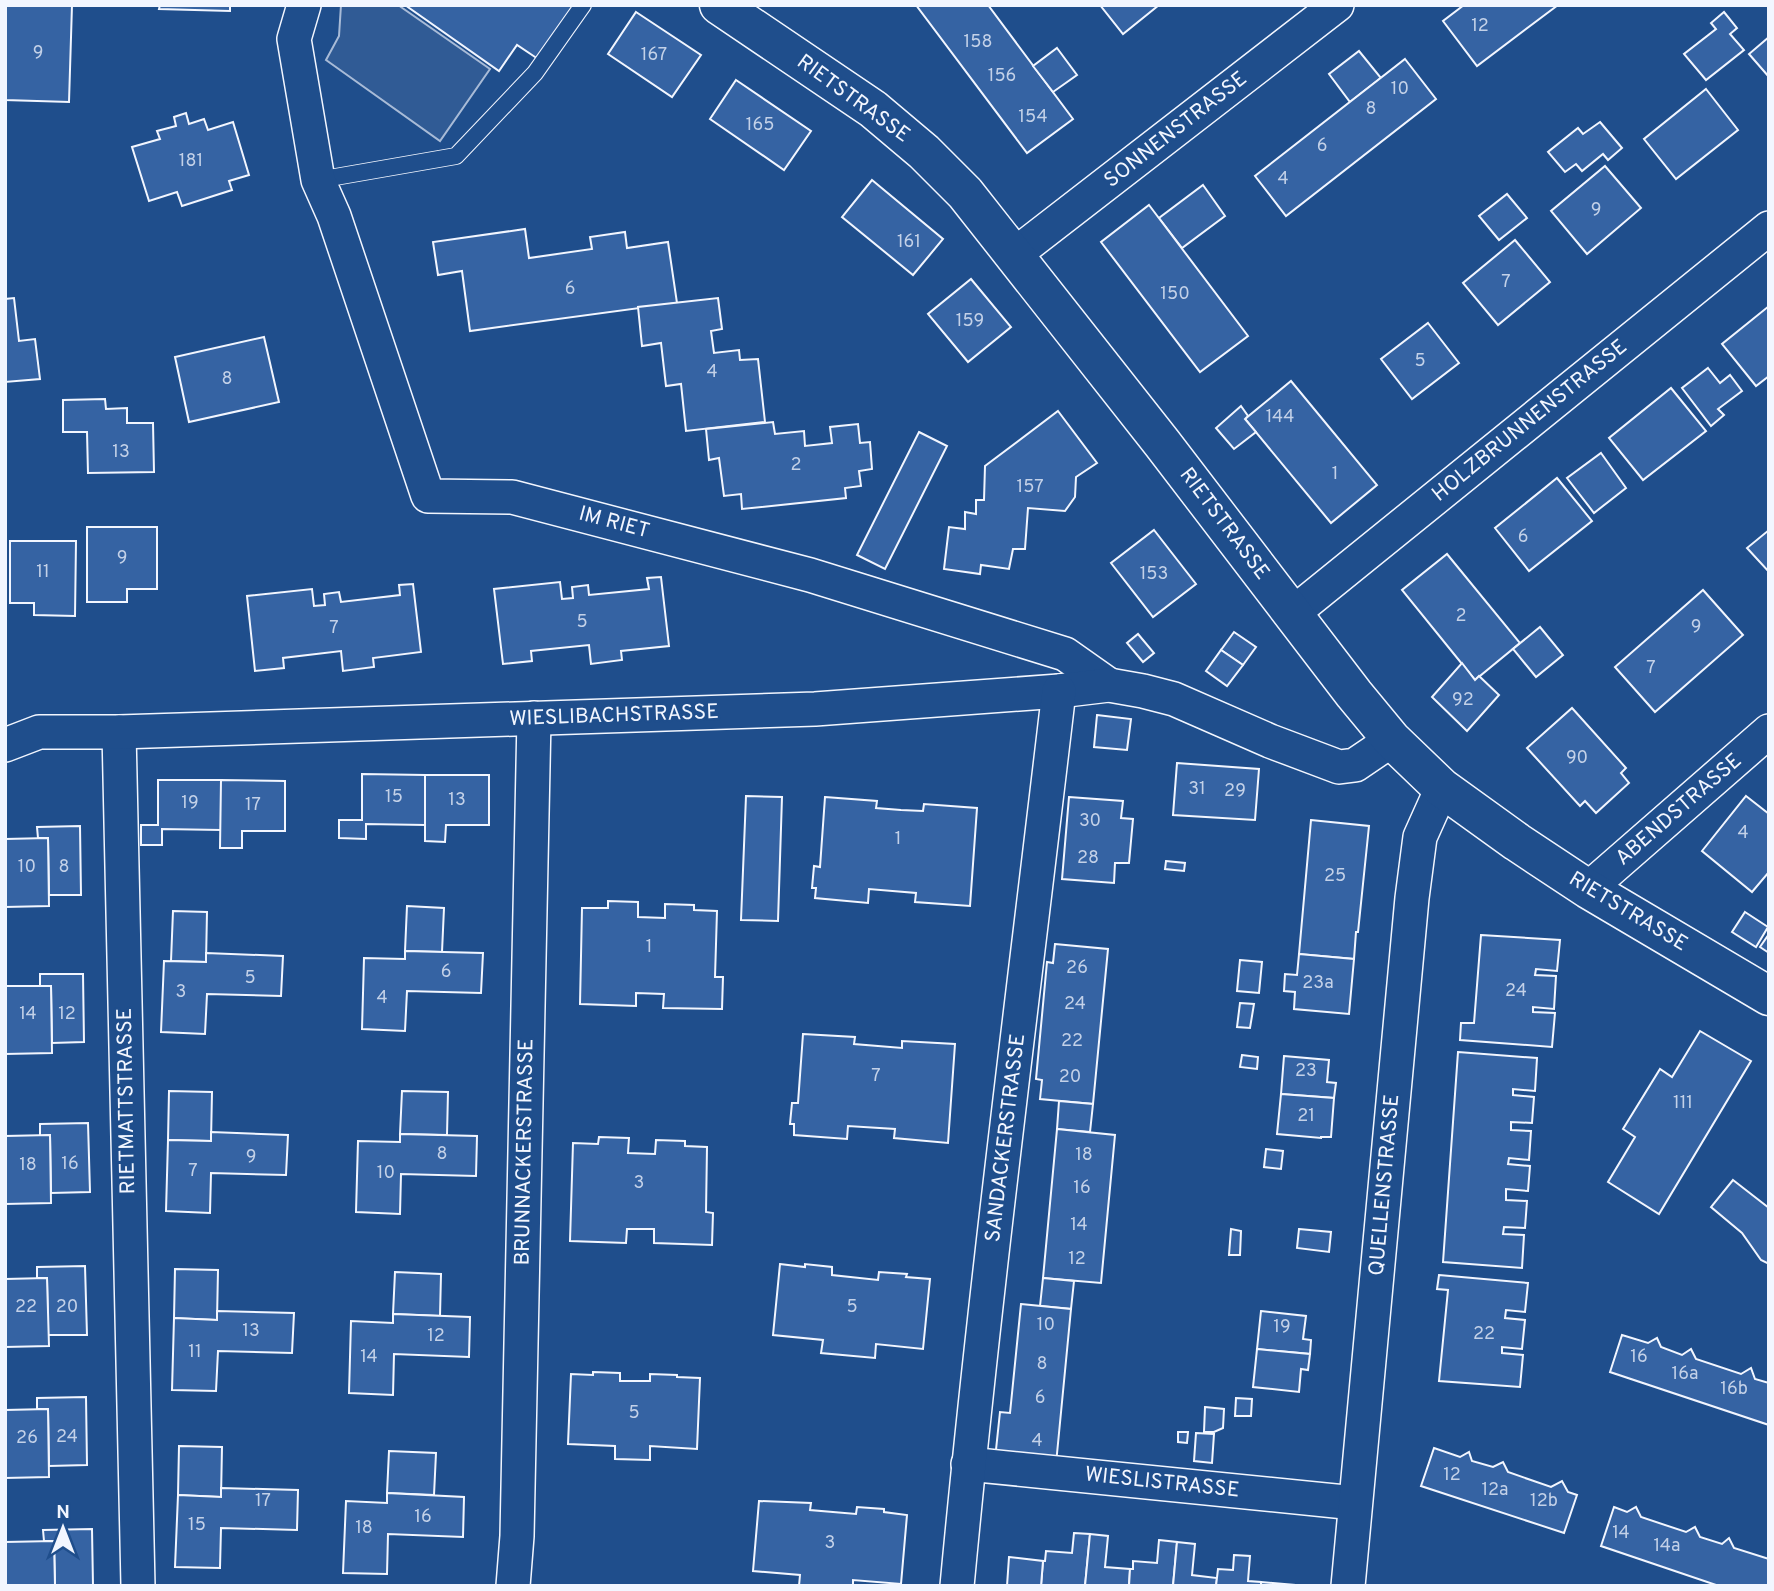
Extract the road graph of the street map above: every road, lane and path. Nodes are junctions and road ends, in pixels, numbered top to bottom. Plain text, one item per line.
1 (304, 5) edge
2 (583, 5) edge
3 (719, 5) edge
4 (1337, 5) edge
5 (318, 180) junction
6 (1769, 228) edge
7 (1014, 256) junction
8 (1292, 614) junction
9 (1109, 685) junction
10 (1059, 691) junction
11 (534, 718) junction
12 (1769, 731) edge
13 (119, 732) junction
14 (1392, 740) junction
15 (5, 745) edge
16 (1442, 788) junction
17 (1588, 889) junction
18 (1769, 996) edge
19 (968, 1464) junction
20 (1355, 1503) junction
21 (138, 1586) edge
22 (513, 1586) edge
23 (957, 1586) edge
24 (1348, 1586) edge

1 - 5 street
2 - 5 lane
3 - 7 street, RIETSTRASSE
4 - 7 street, SONNENSTRASSE
5 - 9 street, IM RIET
6 - 8 street, HOLZBRUNNENSTRASSE
7 - 8 street, RIETSTRASSE
8 - 14 street, RIETSTRASSE
9 - 10 street, WIESLIBACHSTRASSE
9 - 14 street
10 - 11 street, WIESLIBACHSTRASSE
10 - 19 street, SANDACKERSTRASSE
11 - 13 street, WIESLIBACHSTRASSE
11 - 22 street, BRUNNACKERSTRASSE
12 - 17 street, ABENDSTRASSE
13 - 15 street
13 - 21 street, RIETMATTSTRASSE
14 - 16 street, RIETSTRASSE
16 - 17 street, RIETSTRASSE
16 - 20 street, QUELLENSTRASSE
17 - 18 street, RIETSTRASSE
19 - 20 street, WIESLISTRASSE
19 - 23 street, SANDACKERSTRASSE
20 - 24 street, QUELLENSTRASSE

